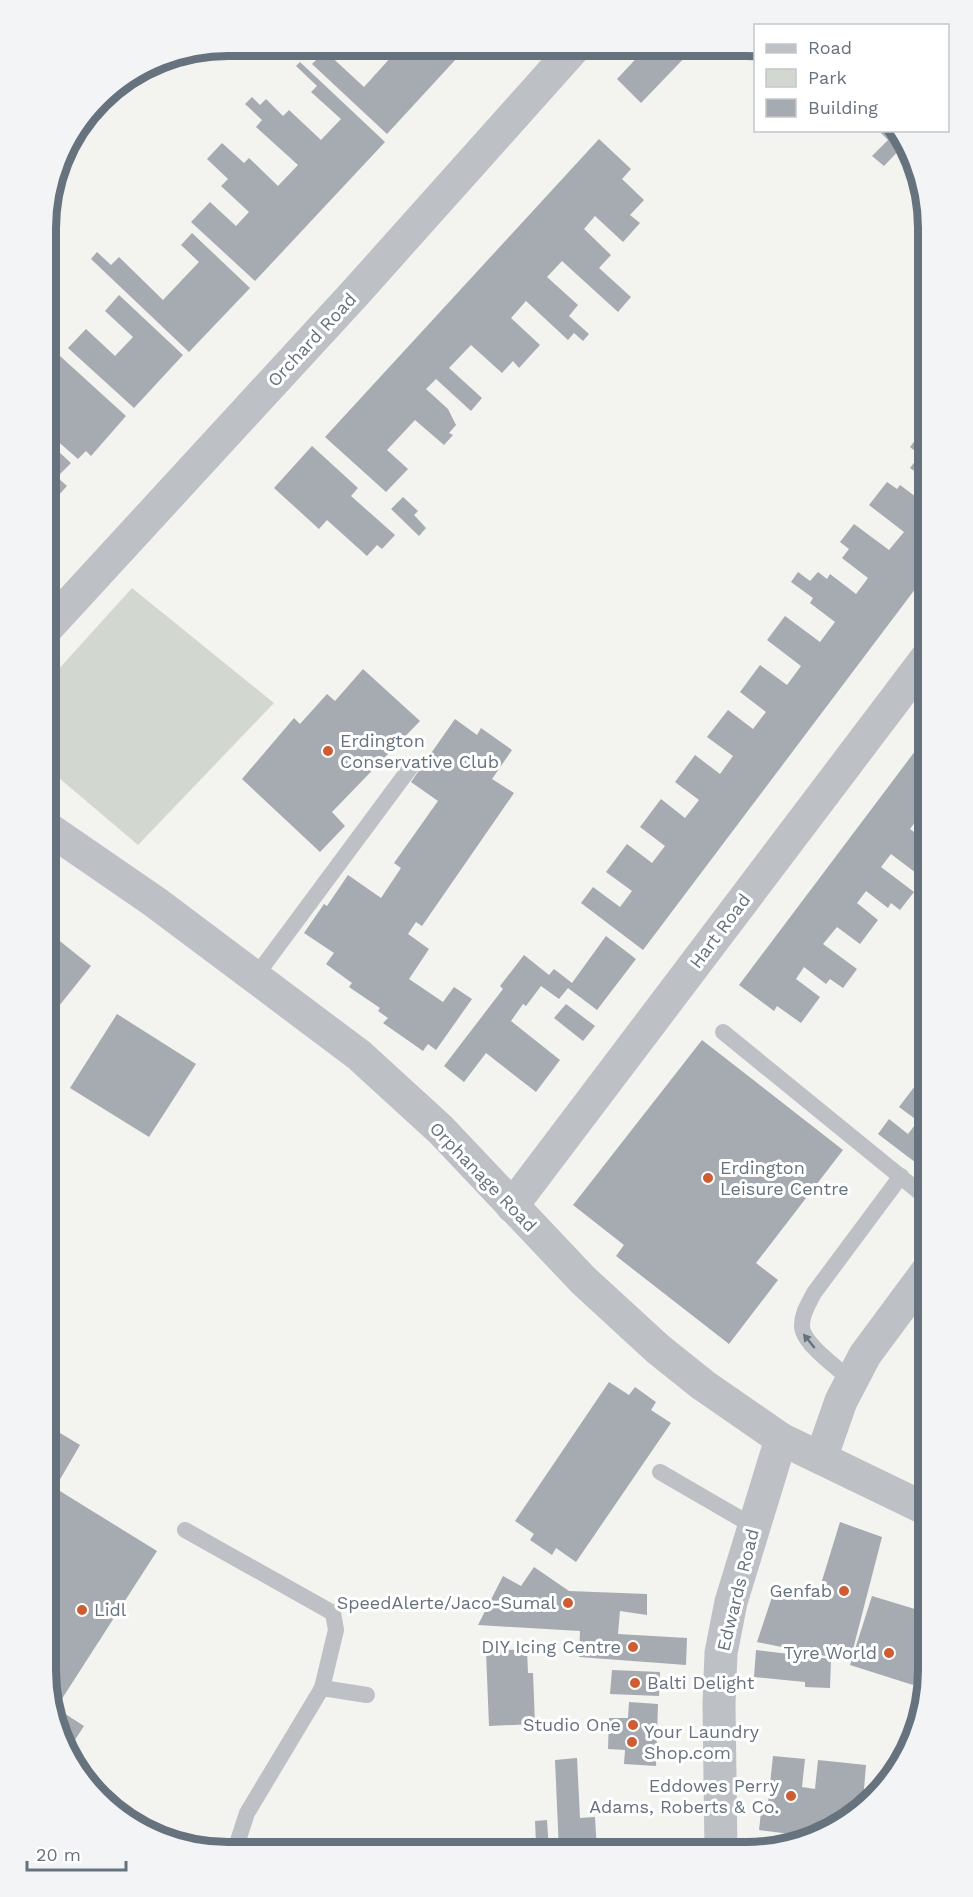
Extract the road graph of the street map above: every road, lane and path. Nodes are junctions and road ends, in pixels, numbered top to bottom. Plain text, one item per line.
1 (567, 56) edge
2 (56, 618) edge
3 (918, 670) edge
4 (413, 764) dead end
5 (56, 834) edge
6 (255, 977) junction
7 (723, 1032) dead end
8 (901, 1176) junction
9 (917, 1190) edge
10 (512, 1206) junction
11 (917, 1284) edge
12 (852, 1381) junction
13 (781, 1439) junction
14 (821, 1458) junction
15 (660, 1472) dead end
16 (917, 1505) edge
17 (753, 1526) junction
18 (185, 1530) dead end
19 (322, 1688) junction
20 (367, 1695) dead end
21 (238, 1842) edge
22 (721, 1842) edge

1 - 2 street, Orchard Road
3 - 10 street, Hart Road
4 - 6 lane
5 - 6 street, Orphanage Road
6 - 10 street, Orphanage Road
7 - 8 lane
8 - 9 lane
12 -> 8 lane
10 - 13 street, Orphanage Road
11 - 12 street
12 - 14 street
13 - 14 street, Orphanage Road
13 - 17 street, Edwards Road
14 - 16 street, Orphanage Road
15 - 17 lane
17 - 22 street, Edwards Road
18 - 19 lane
19 - 20 lane
19 - 21 lane

